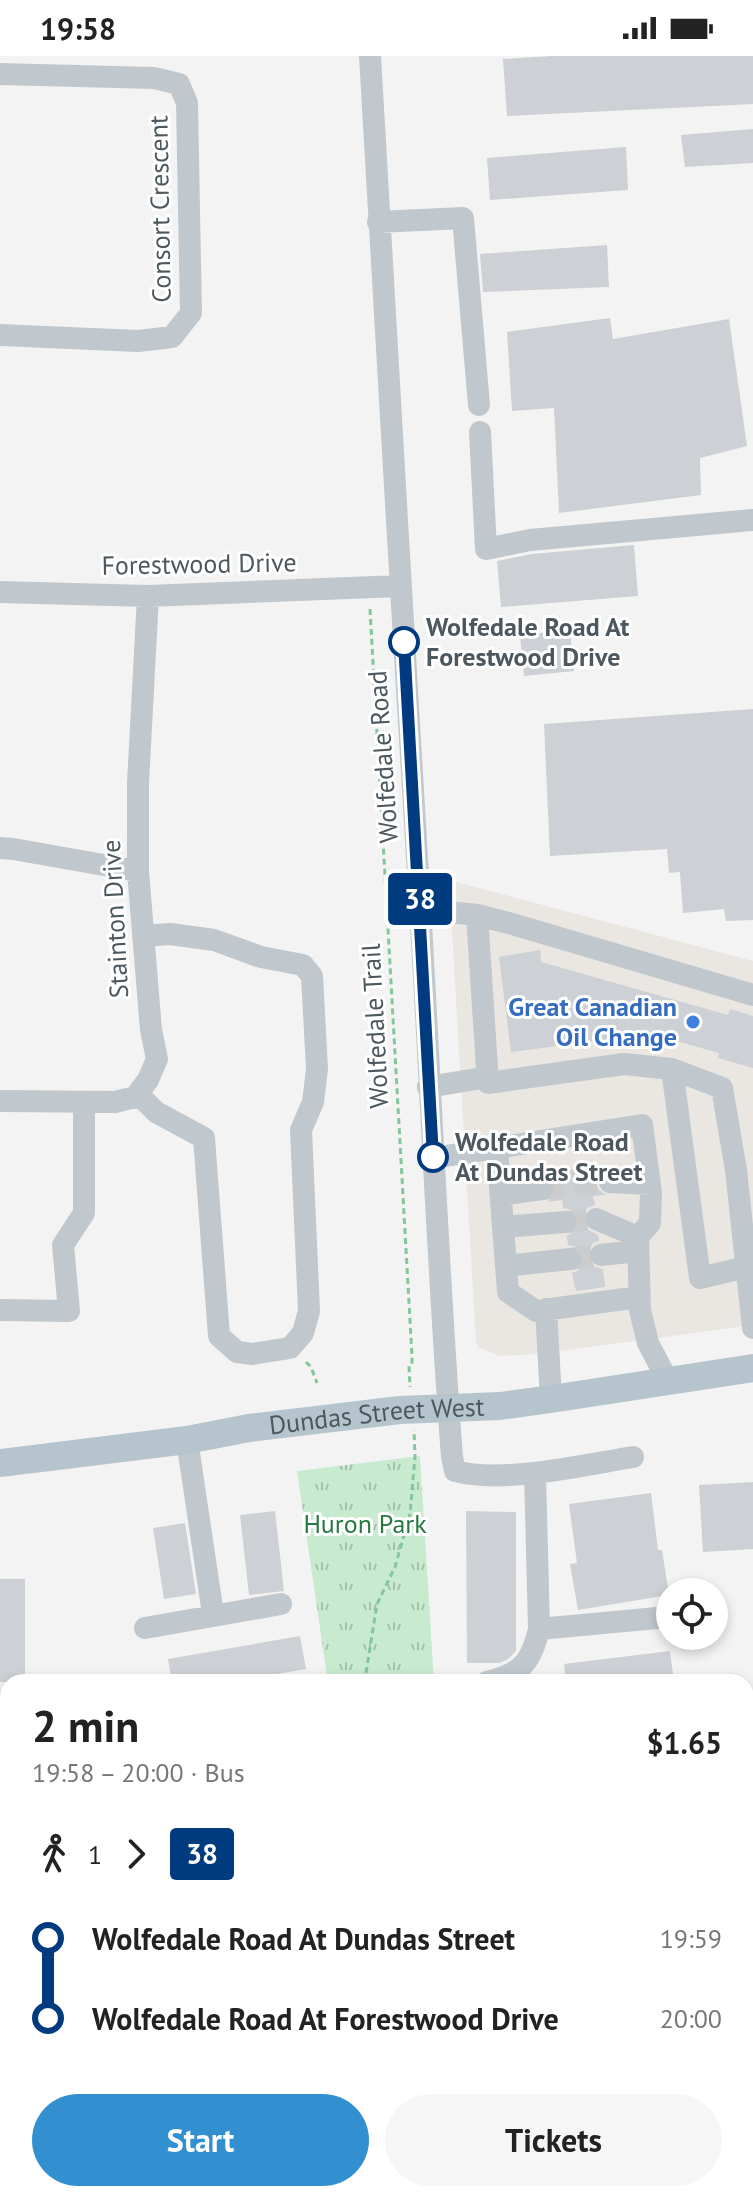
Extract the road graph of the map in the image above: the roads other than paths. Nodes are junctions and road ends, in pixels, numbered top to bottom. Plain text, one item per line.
1 (370, 56) edge
2 (0, 74) edge
3 (378, 222) junction
4 (0, 335) edge
5 (479, 405) dead end
6 (480, 432) dead end
7 (753, 520) edge
8 (400, 586) junction
9 (0, 592) edge
10 (148, 596) junction
11 (0, 848) edge
12 (138, 871) junction
13 (420, 909) junction
14 (477, 915) junction
15 (143, 936) junction
16 (753, 995) edge
17 (672, 1069) junction
18 (488, 1077) junction
19 (428, 1087) junction
20 (138, 1094) junction
21 (0, 1101) edge
22 (84, 1102) junction
23 (679, 1122) junction
24 (642, 1125) junction
25 (497, 1148) junction
26 (433, 1158) junction
27 (744, 1169) edge
28 (610, 1182) tunnel mouth
29 (650, 1184) junction
30 (542, 1189) tunnel mouth
31 (501, 1195) junction
32 (596, 1219) tunnel mouth
33 (565, 1222) tunnel mouth
34 (503, 1227) junction
35 (637, 1244) junction
36 (601, 1255) tunnel mouth
37 (570, 1259) tunnel mouth
38 (506, 1266) junction
39 (749, 1280) edge
40 (639, 1297) junction
41 (546, 1309) junction
42 (0, 1310) edge
43 (753, 1328) edge
44 (753, 1368) edge
45 (669, 1383) junction
46 (551, 1399) junction
47 (449, 1408) junction
48 (187, 1440) junction
49 (633, 1457) dead end
50 (0, 1463) edge
51 (535, 1473) junction
52 (281, 1604) dead end
53 (213, 1614) junction
54 (656, 1618) edge
55 (145, 1628) dead end
56 (539, 1629) junction
57 (512, 1674) edge

1 - 3 street, Wolfedale Road
2 - 4 street, Consort Crescent
3 - 5 street
3 - 8 street, Wolfedale Road
6 - 7 street
8 - 10 street, Forestwood Drive
8 - 13 street, Wolfedale Road
9 - 10 street, Forestwood Drive
10 - 12 street, Stainton Drive
11 - 12 street
12 - 15 street, Stainton Drive
13 - 14 street
13 - 19 street, Wolfedale Road
14 - 16 street
14 - 18 street
15 - 20 street, Stainton Drive
15 - 20 street
17 - 18 street
17 - 23 street
17 - 27 street
18 - 19 street
19 - 26 street, Wolfedale Road
20 - 22 street
21 - 22 street
22 - 42 street
23 - 24 street
23 - 39 street
24 - 25 street
24 - 29 street
25 - 26 street
25 - 31 street
26 - 47 street, Wolfedale Road
27 - 39 street
28 - 29 street
29 - 35 street
30 - 31 street
31 - 34 street
32 - 35 street
33 - 34 street
34 - 38 street
35 - 36 street
35 - 40 street
37 - 38 street
38 - 41 street
39 - 43 street
40 - 41 street
40 - 45 street
41 - 46 street
44 - 45 main road, Dundas Street West
45 - 46 main road, Dundas Street West
46 - 47 main road, Dundas Street West
47 - 48 main road, Dundas Street West
47 - 51 street, Wolfedale Road
48 - 50 main road, Dundas Street West
48 - 53 street
49 - 51 street
51 - 56 street
52 - 53 street
53 - 55 street
54 - 56 street
56 - 57 street

